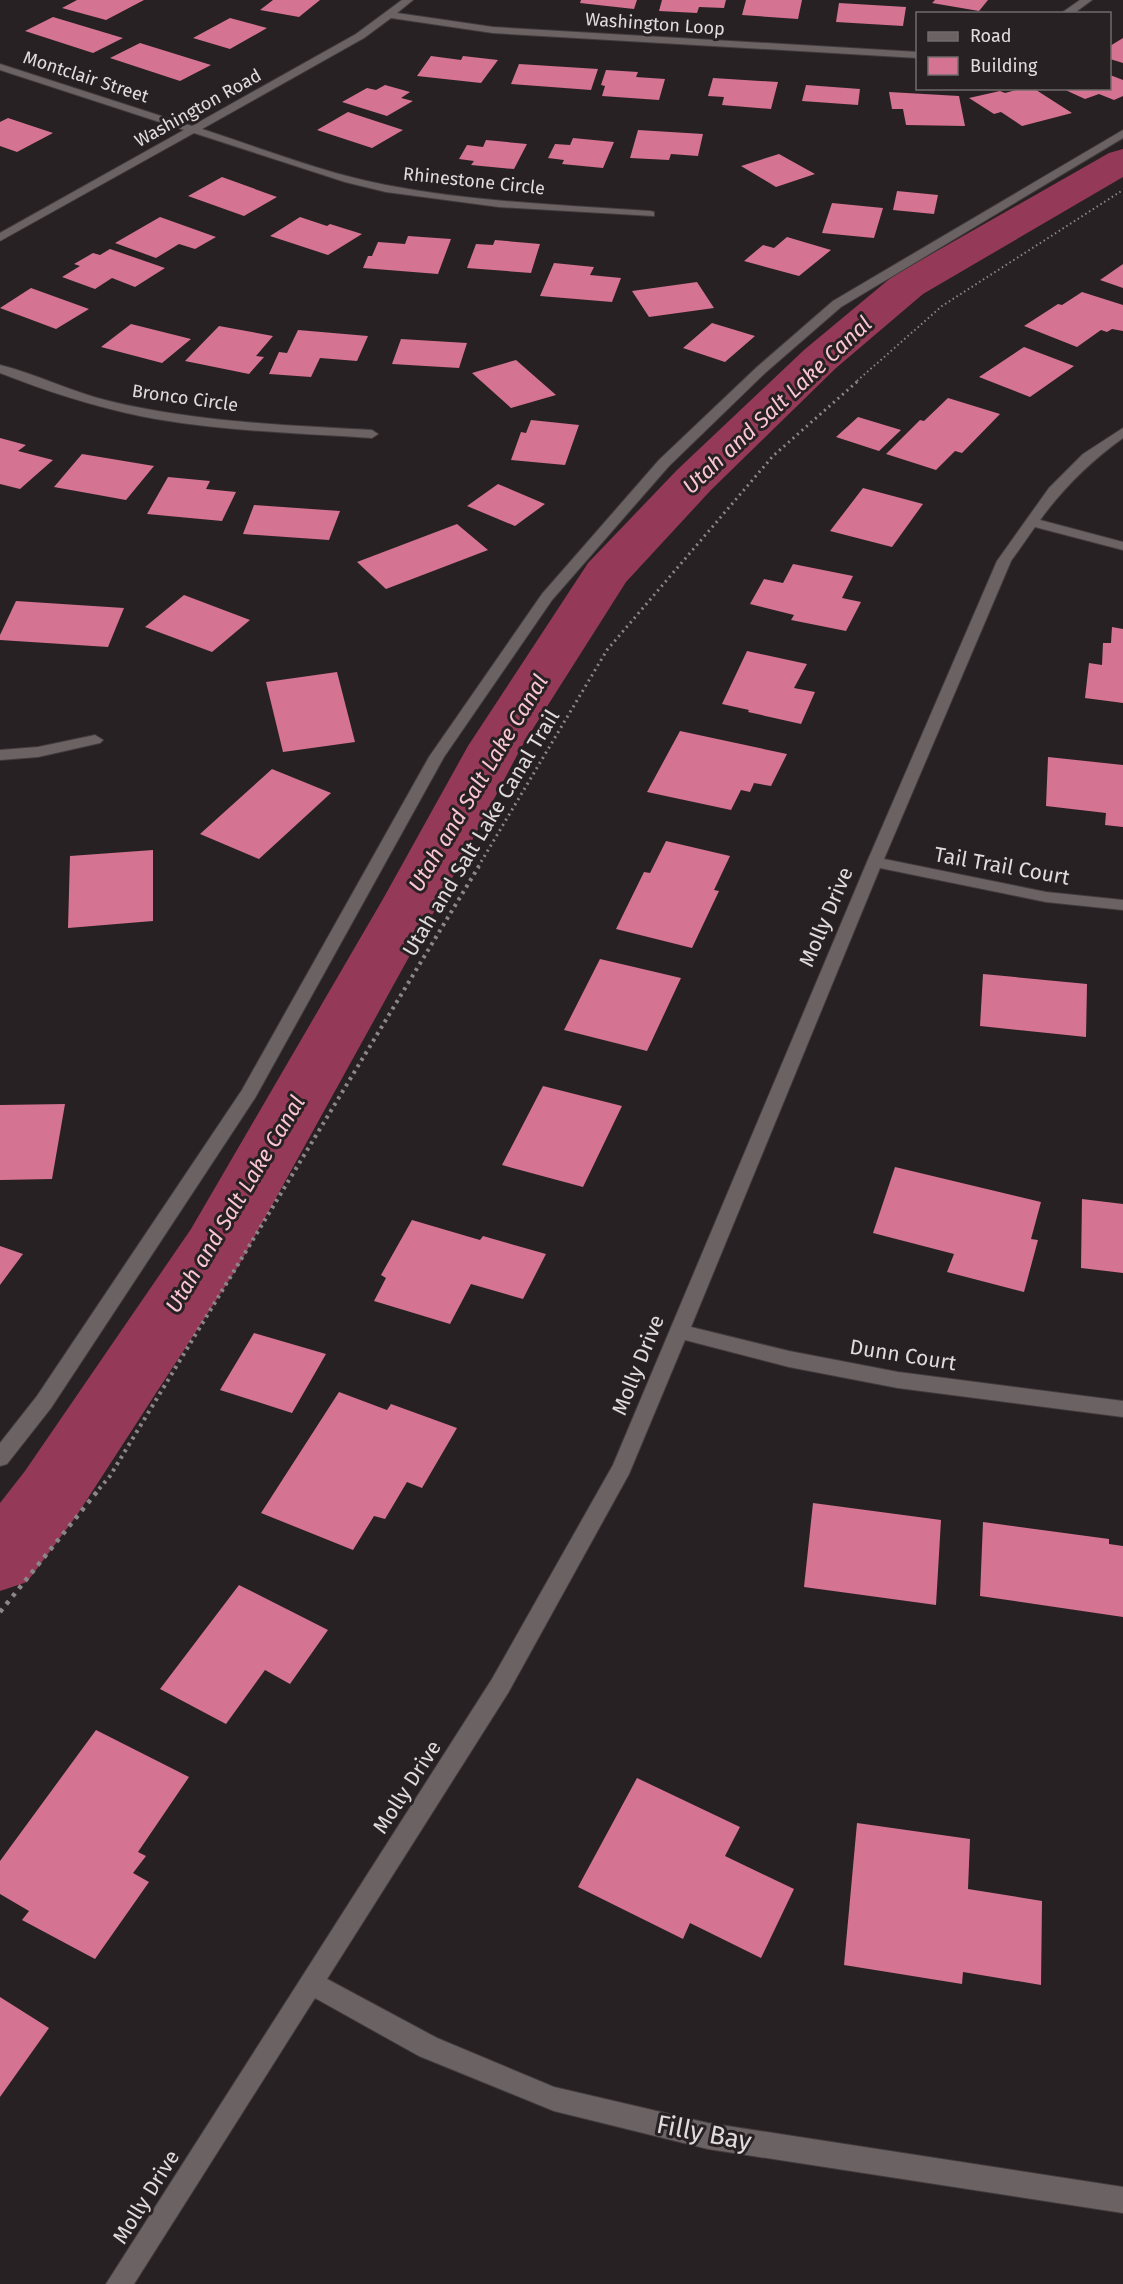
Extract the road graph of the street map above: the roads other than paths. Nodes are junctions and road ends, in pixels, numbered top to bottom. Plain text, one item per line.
1 (408, 0) edge
2 (1087, 0) edge
3 (1068, 12) edge
4 (392, 15) junction
5 (916, 55) edge
6 (0, 67) edge
7 (196, 130) junction
8 (1123, 133) edge
9 (650, 214) dead end
10 (0, 238) edge
11 (0, 369) edge
12 (1123, 432) edge
13 (372, 434) dead end
14 (1031, 522) junction
15 (1123, 546) edge
16 (95, 740) dead end
17 (0, 755) edge
18 (875, 862) junction
19 (1123, 904) edge
20 (678, 1331) junction
21 (1123, 1409) edge
22 (0, 1458) edge
23 (310, 1983) junction
24 (1123, 2200) edge
25 (119, 2284) edge

1 - 4 street, Washington Road
2 - 3 street
4 - 5 street, Washington Loop
4 - 7 street, Washington Road
6 - 7 street, Montclair Street
7 - 9 street, Rhinestone Circle
7 - 10 street, Washington Road
8 - 22 street
11 - 13 street, Bronco Circle
12 - 14 street, Molly Drive
14 - 15 street
14 - 18 street, Molly Drive
16 - 17 street
18 - 19 street, Tail Trail Court
18 - 20 street, Molly Drive
20 - 21 street, Dunn Court
20 - 23 street, Molly Drive
23 - 24 street, Filly Bay
23 - 25 street, Molly Drive

